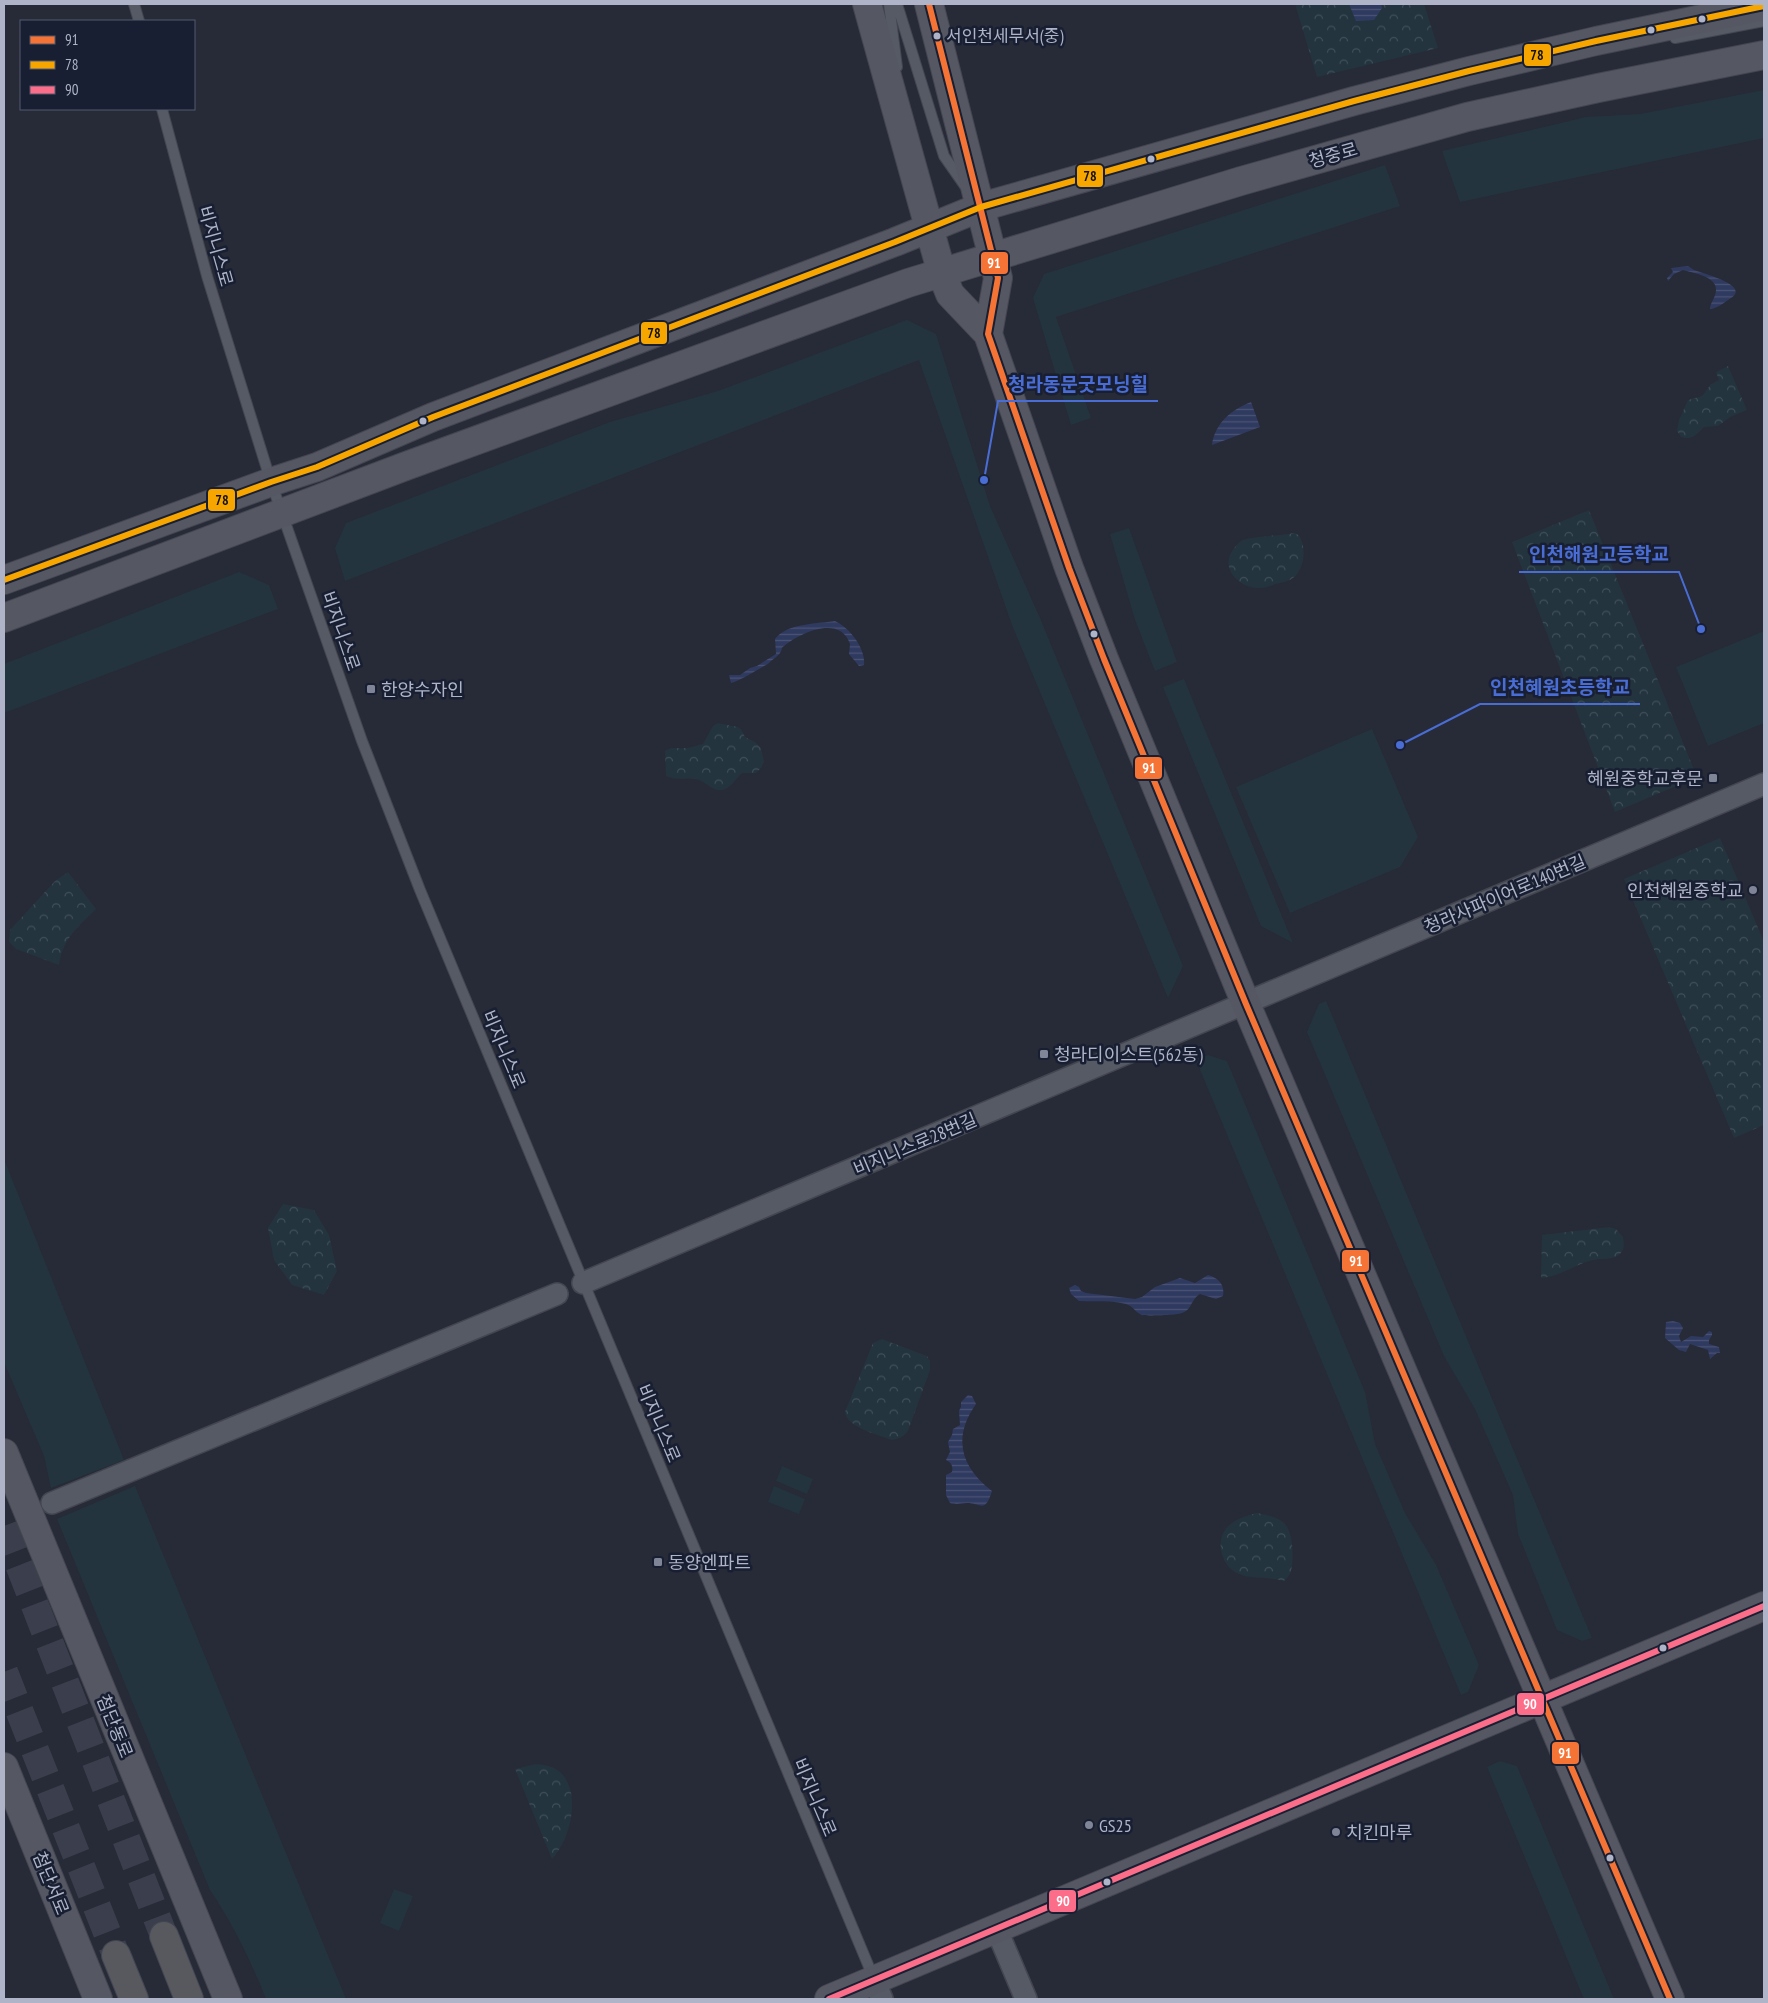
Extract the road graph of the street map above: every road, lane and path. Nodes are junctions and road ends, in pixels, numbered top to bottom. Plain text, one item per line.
1 (134, 4) edge
2 (866, 4) edge
3 (890, 4) edge
4 (897, 4) edge
5 (929, 4) edge
6 (1764, 6) edge
7 (139, 20) edge
8 (1764, 21) edge
9 (1661, 41) dead end
10 (1583, 55) dead end
11 (1764, 55) edge
12 (1501, 64) junction
13 (162, 110) edge
14 (906, 148) junction
15 (981, 207) junction
16 (928, 228) junction
17 (994, 258) junction
18 (942, 274) junction
19 (988, 334) junction
20 (271, 482) junction
21 (283, 513) junction
22 (4, 580) edge
23 (4, 618) edge
24 (1764, 784) edge
25 (1246, 1004) junction
26 (583, 1283) junction
27 (557, 1294) dead end
28 (4, 1453) edge
29 (52, 1503) dead end
30 (1764, 1606) edge
31 (1543, 1700) junction
32 (4, 1767) edge
33 (996, 1928) junction
34 (164, 1936) tunnel mouth
35 (116, 1955) tunnel mouth
36 (878, 1990) edge
37 (98, 1999) edge
38 (134, 1999) edge
39 (189, 1999) edge
40 (228, 1999) edge
41 (829, 1999) edge
42 (1026, 1999) edge
43 (1670, 1999) edge

1 - 7 lane
2 - 14 main road
3 - 14 lane
4 - 15 lane
5 - 15 main road
6 - 12 main road
8 - 9 lane
10 - 12 lane
11 - 17 main road, 청중로
12 - 15 main road
13 - 20 lane, 비지니스로
14 - 16 main road
15 - 16 main road
15 - 17 main road
16 - 18 main road
16 - 20 main road
17 - 18 main road, 청중로
17 - 19 main road
18 - 19 main road
18 - 21 main road, 청중로
19 - 25 main road
20 - 21 lane, 비지니스로
20 - 22 main road
21 - 23 main road, 청중로
21 - 26 lane, 비지니스로
24 - 25 street, 청라사파이어로140번길
25 - 26 street, 비지니스로28번길
25 - 31 main road
26 - 36 lane, 비지니스로
27 - 29 street
28 - 40 main road, 첨단동로
30 - 31 main road
31 - 33 main road
31 - 43 main road
32 - 37 main road, 첨단서로
33 - 36 main road
33 - 42 street
34 - 39 highway
35 - 38 highway
36 - 41 main road

